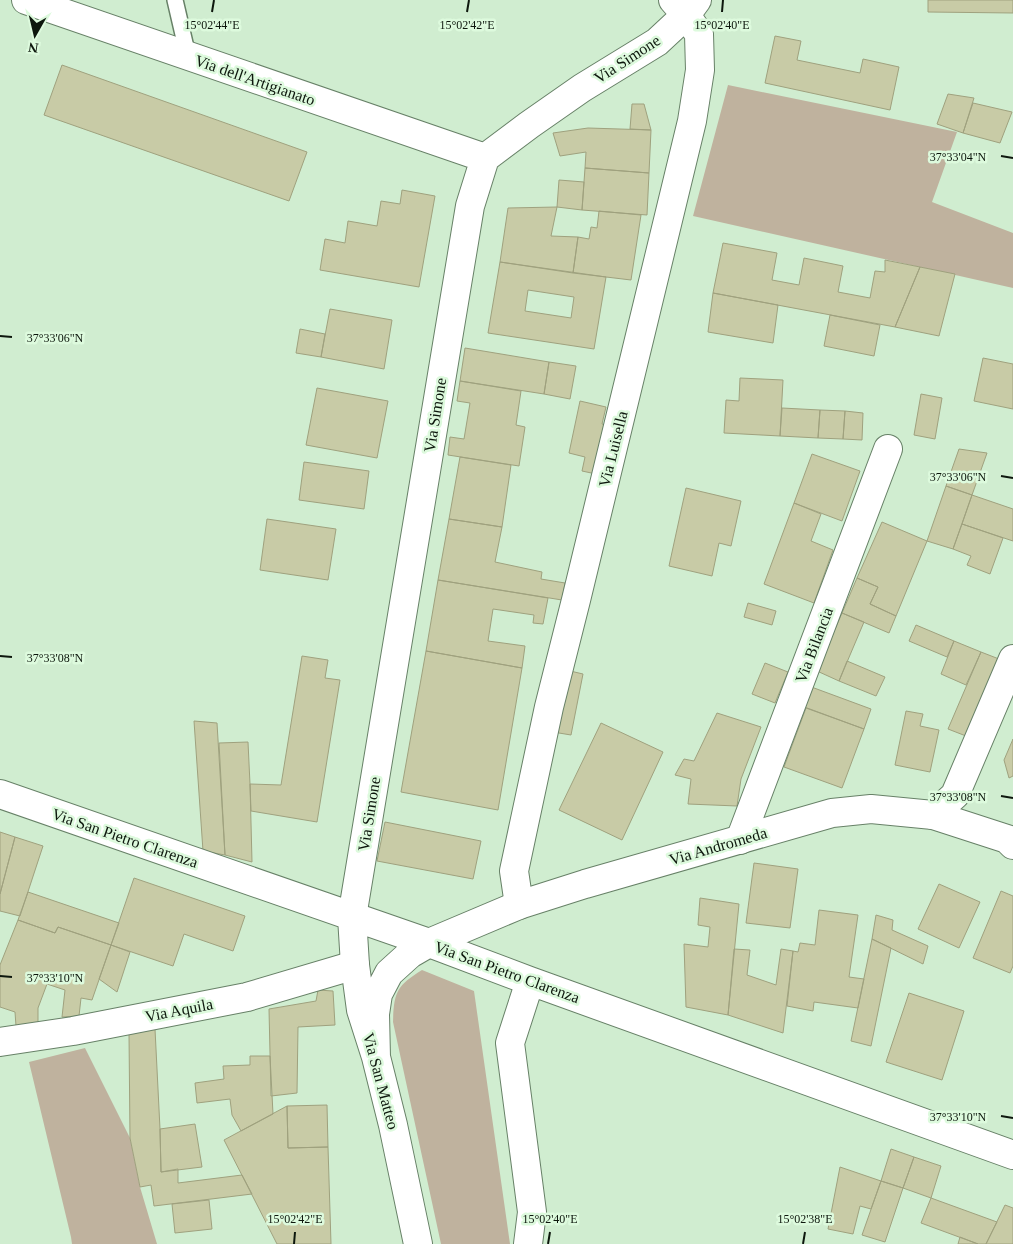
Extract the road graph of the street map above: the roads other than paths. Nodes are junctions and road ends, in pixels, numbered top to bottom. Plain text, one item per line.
1 (26, 0) edge
2 (175, 0) edge
3 (685, 5) edge
4 (188, 56) junction
5 (485, 158) junction
6 (888, 449) dead end
7 (1013, 659) edge
8 (0, 794) edge
9 (933, 815) junction
10 (1011, 836) edge
11 (740, 840) junction
12 (519, 905) junction
13 (352, 917) junction
14 (429, 943) junction
15 (355, 965) junction
16 (530, 981) junction
17 (0, 1042) edge
18 (376, 1057) junction
19 (1013, 1154) edge
20 (418, 1244) edge
21 (528, 1244) edge

1 - 4 street, Via dell'Artigianato
2 - 4 lane
3 - 5 street, Via Simone
3 - 12 street, Via Luisella
4 - 5 street, Via dell'Artigianato
5 - 13 street, Via Simone
6 - 11 street, Via Bilancia
7 - 9 street
8 - 13 street, Via San Pietro Clarenza
9 - 10 street, Via Andromeda
9 - 11 street, Via Andromeda
11 - 12 street, Via Andromeda
12 - 14 street, Via Andromeda
13 - 14 street, Via San Pietro Clarenza
13 - 15 street, Via San Matteo
14 - 16 street, Via San Pietro Clarenza
14 - 18 street, Via Andromeda
15 - 17 street, Via Aquila
15 - 18 street, Via San Matteo
16 - 19 street, Via San Pietro Clarenza
16 - 21 street
18 - 20 street, Via San Matteo

